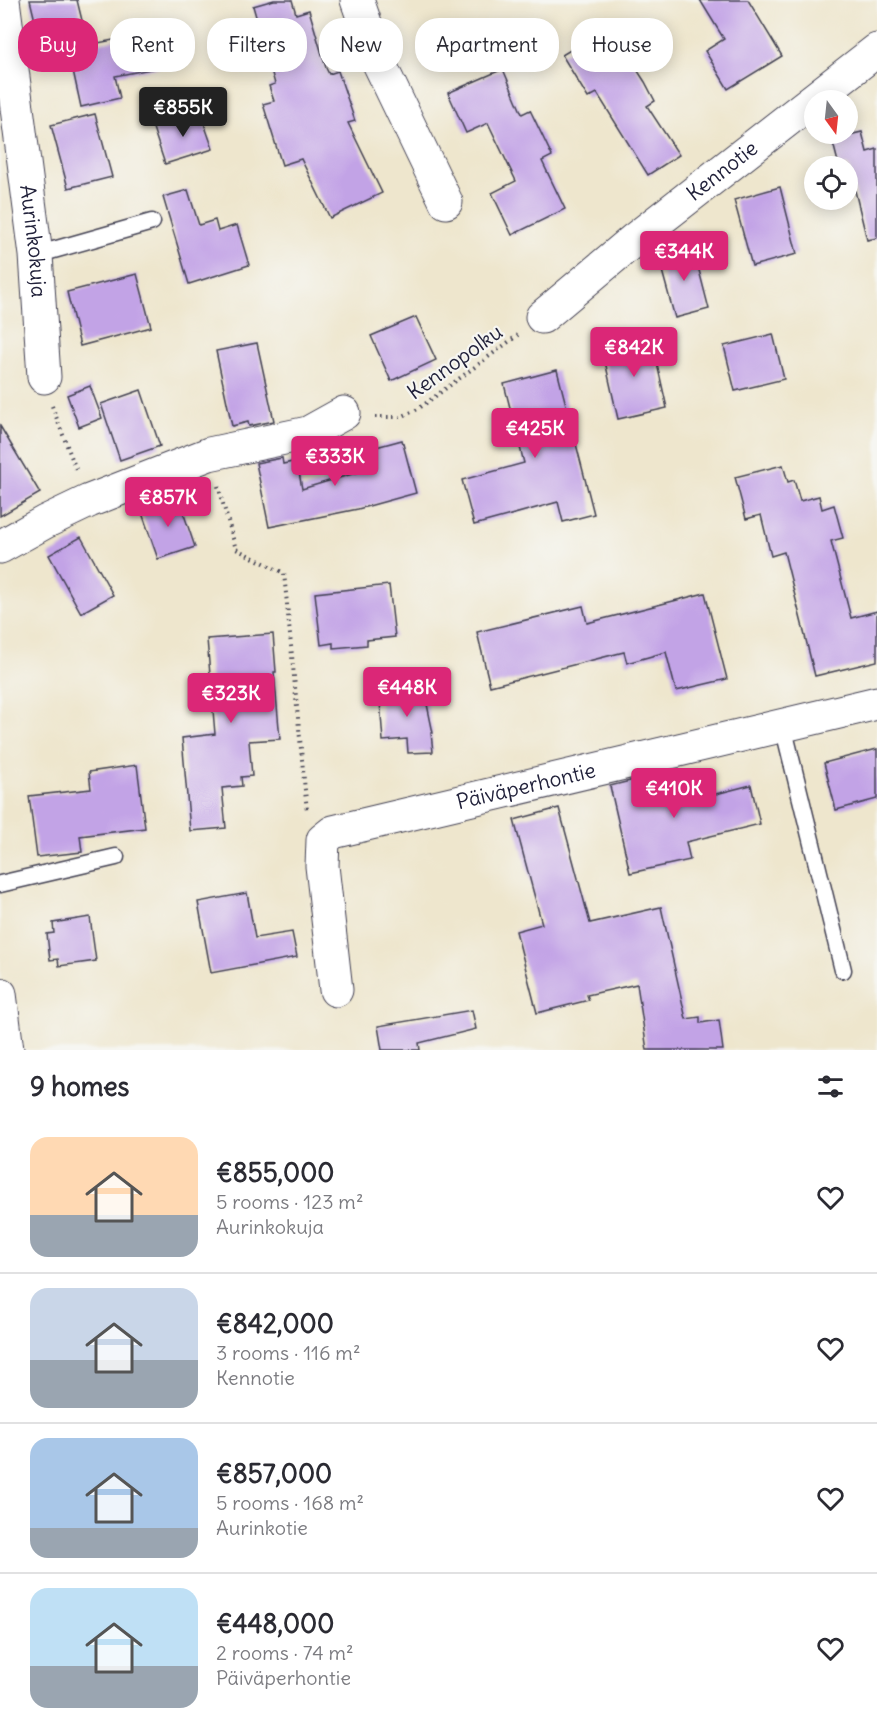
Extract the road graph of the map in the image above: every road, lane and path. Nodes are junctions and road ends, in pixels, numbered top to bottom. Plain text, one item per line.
1 (3, 0) edge
2 (357, 0) edge
3 (877, 50) edge
4 (446, 202) dead end
5 (153, 222) dead end
6 (36, 255) junction
7 (542, 317) joint
8 (44, 377) joint
9 (344, 413) joint
10 (209, 454) junction
11 (89, 501) junction
12 (0, 547) edge
13 (877, 703) edge
14 (783, 726) junction
15 (323, 840) junction
16 (116, 857) dead end
17 (0, 884) edge
18 (843, 970) dead end
19 (336, 990) dead end
20 (0, 994) edge
21 (4, 1045) edge

1 - 6 street, Aurinkokuja
2 - 4 street
3 - 7 street, Kennotie
5 - 6 lane
6 - 8 street, Aurinkokuja
7 - 9 path, Kennopolku
8 - 11 path
9 - 10 street
10 - 11 street
10 - 15 path
11 - 12 street
13 - 14 street, Päiväperhontie
14 - 15 street, Päiväperhontie
14 - 18 lane
15 - 19 street
16 - 17 lane
20 - 21 street

